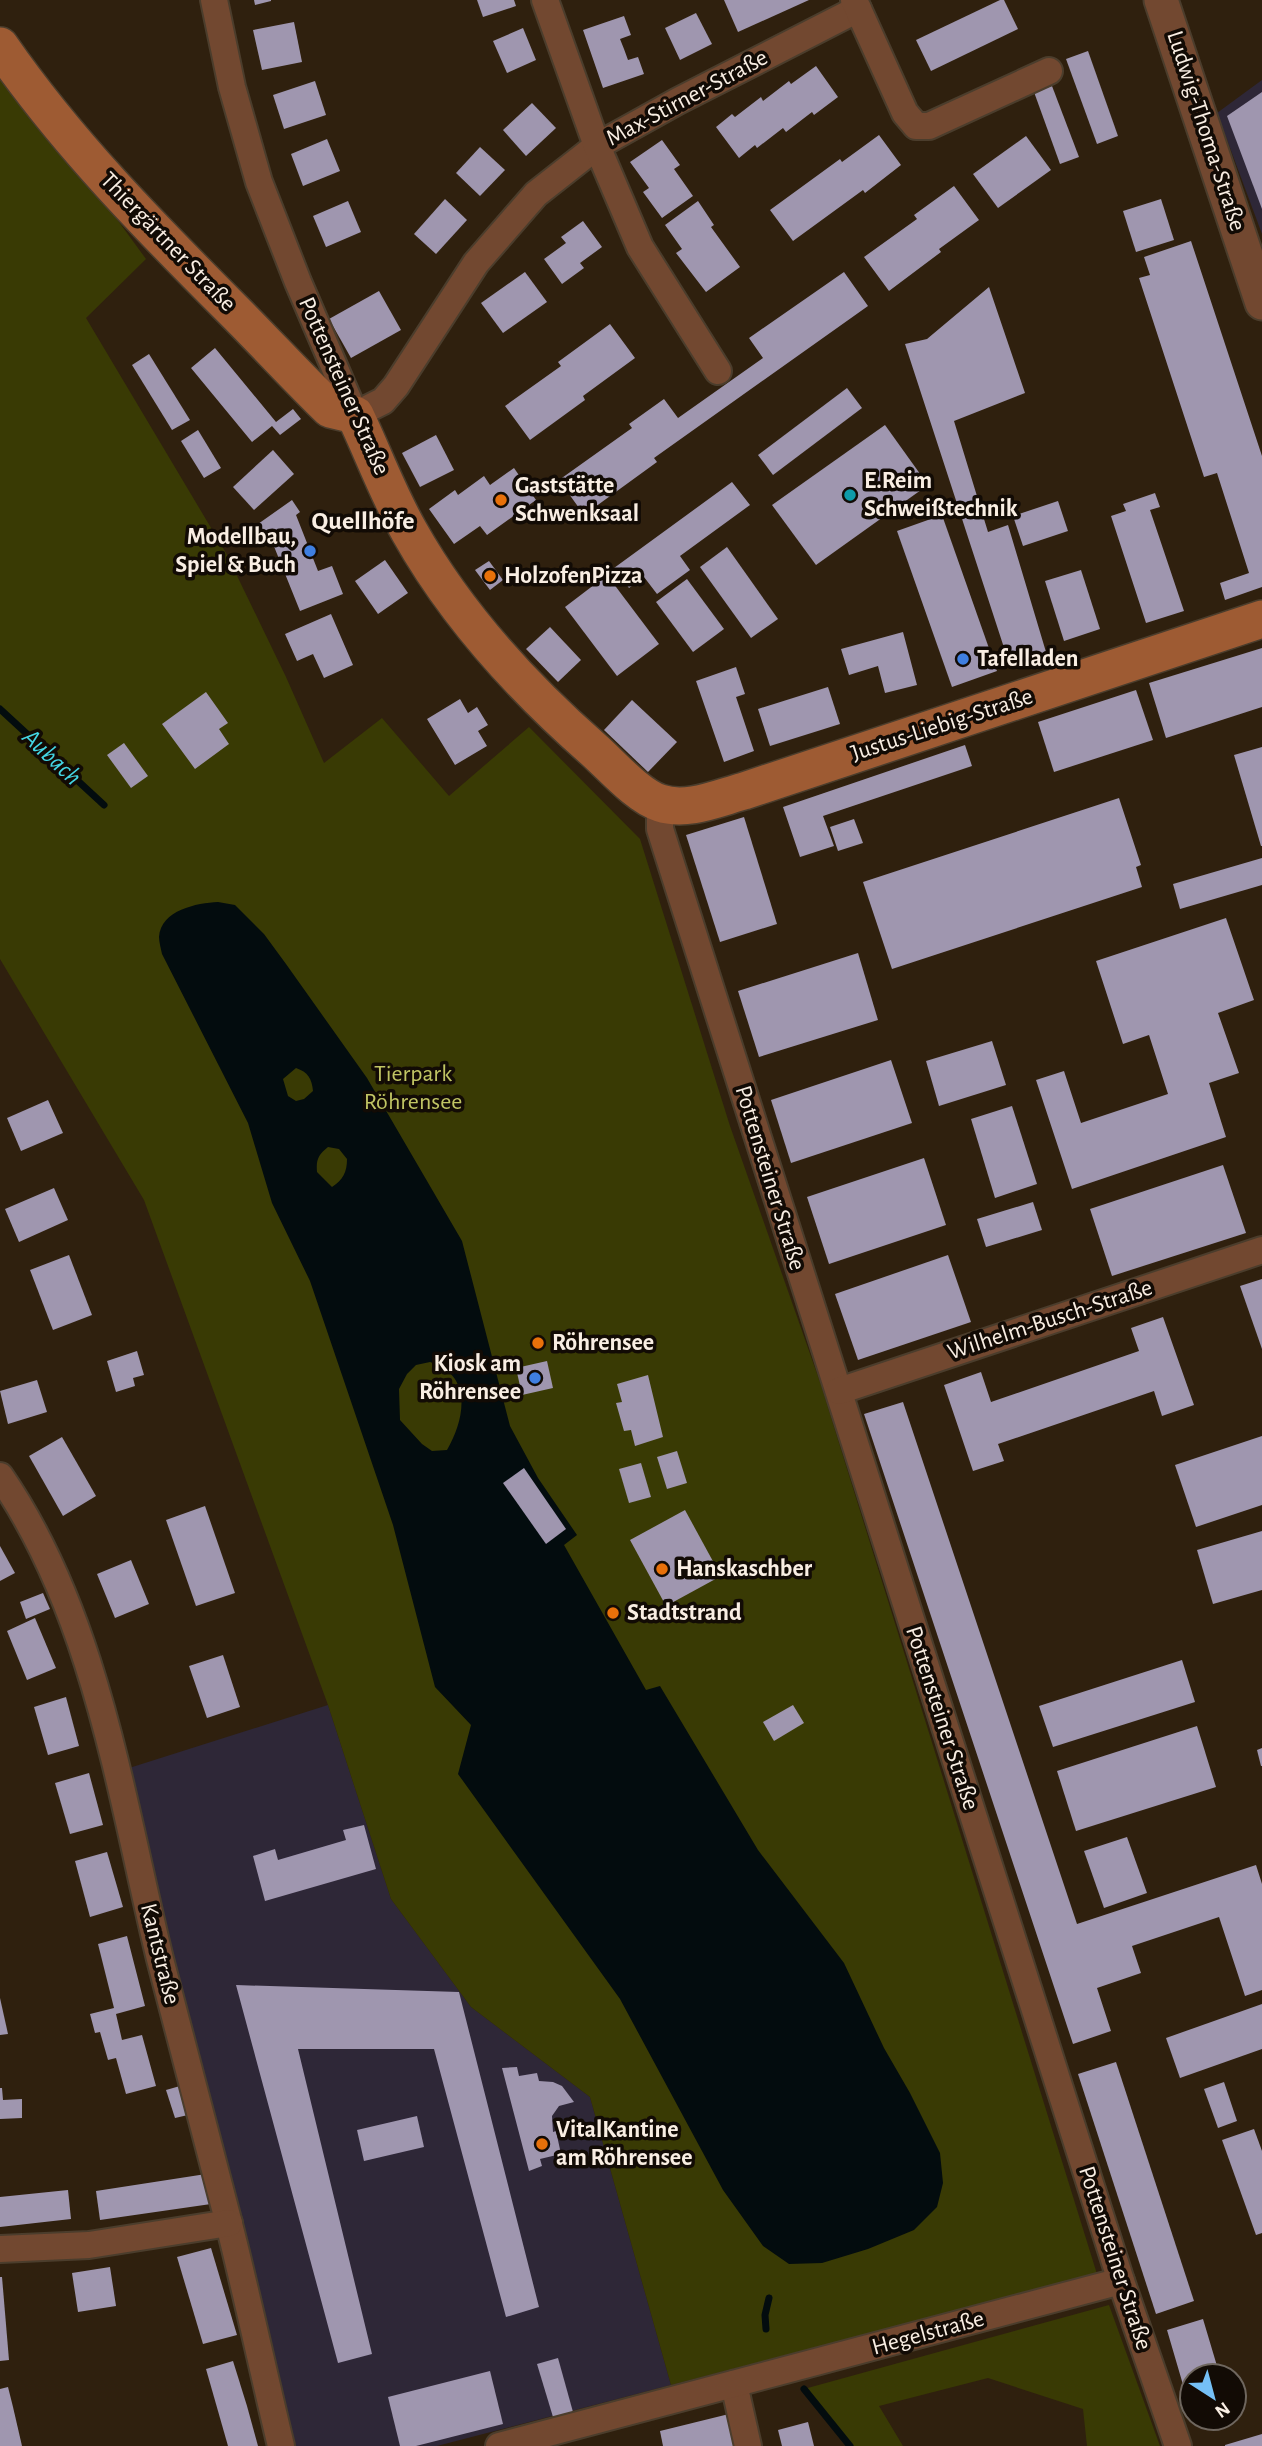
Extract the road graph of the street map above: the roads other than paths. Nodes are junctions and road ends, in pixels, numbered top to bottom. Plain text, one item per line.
1 (214, 0) edge
2 (544, 0) edge
3 (1161, 0) edge
4 (856, 4) edge
5 (0, 46) edge
6 (1049, 71) dead end
7 (597, 146) junction
8 (1262, 303) edge
9 (718, 371) dead end
10 (355, 415) junction
11 (1262, 619) edge
12 (660, 803) junction
13 (1262, 1250) edge
14 (839, 1391) junction
15 (0, 1476) edge
16 (229, 2223) junction
17 (0, 2249) edge
18 (1121, 2281) junction
19 (734, 2384) junction
20 (281, 2446) edge
21 (499, 2446) edge
22 (748, 2446) edge
23 (1178, 2446) edge

1 - 10 street, Pottensteiner Straße
2 - 7 street
3 - 8 street, Ludwig-Thoma-Straße
4 - 6 street, Max-Stirner-Straße
4 - 7 street, Max-Stirner-Straße
5 - 10 main road, Thiergärtner Straße
7 - 9 street
7 - 10 street, Max-Stirner-Straße
10 - 12 main road, Pottensteiner Straße
11 - 12 main road, Justus-Liebig-Straße
12 - 14 street, Pottensteiner Straße
13 - 14 street, Wilhelm-Busch-Straße
14 - 18 street, Pottensteiner Straße
15 - 16 street, Kantstraße
16 - 17 street
16 - 20 street, Kantstraße
18 - 19 street, Hegelstraße
18 - 23 street, Pottensteiner Straße
19 - 21 street, Hegelstraße
19 - 22 street

